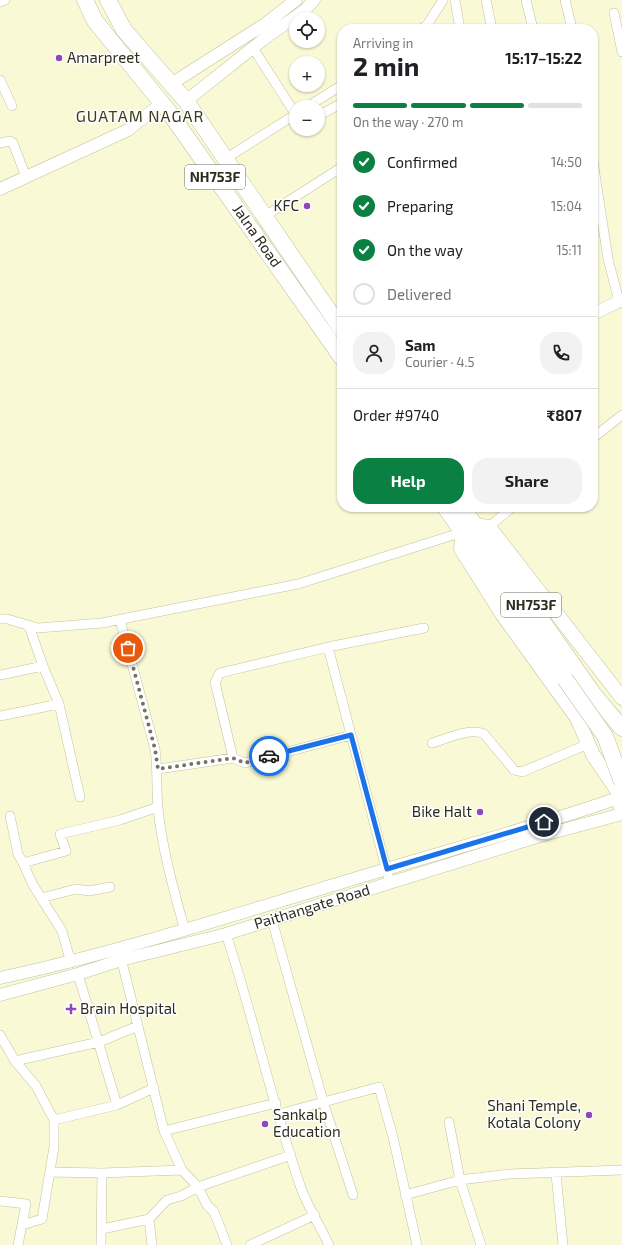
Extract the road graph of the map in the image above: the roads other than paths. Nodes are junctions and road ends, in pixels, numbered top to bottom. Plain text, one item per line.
1 (6, 0) edge
2 (85, 0) edge
3 (108, 0) edge
4 (296, 0) edge
5 (314, 0) edge
6 (443, 0) edge
7 (455, 0) edge
8 (486, 0) edge
9 (526, 0) edge
10 (566, 0) edge
11 (0, 2) edge
12 (614, 13) dead end
13 (428, 24) edge
14 (459, 24) edge
15 (491, 24) edge
16 (532, 24) edge
17 (571, 24) edge
18 (253, 48) junction
19 (622, 52) edge
20 (0, 80) edge
21 (171, 84) junction
22 (337, 88) edge
23 (318, 100) edge
24 (186, 101) junction
25 (162, 103) junction
26 (289, 103) edge
27 (12, 106) dead end
28 (337, 106) edge
29 (325, 112) edge
30 (289, 118) edge
31 (0, 143) edge
32 (225, 159) junction
33 (337, 170) edge
34 (26, 177) junction
35 (0, 189) edge
36 (598, 194) edge
37 (265, 216) junction
38 (620, 300) edge
39 (598, 311) edge
40 (337, 323) edge
41 (337, 351) edge
42 (622, 415) edge
43 (598, 434) edge
44 (452, 512) edge
45 (465, 512) edge
46 (503, 512) edge
47 (476, 528) junction
48 (0, 619) edge
49 (120, 620) junction
50 (29, 626) junction
51 (424, 628) dead end
52 (328, 647) junction
53 (43, 666) junction
54 (571, 674) junction
55 (0, 675) edge
56 (622, 698) edge
57 (59, 704) junction
58 (0, 716) edge
59 (622, 728) edge
60 (351, 735) junction
61 (432, 744) dead end
62 (588, 744) junction
63 (233, 758) junction
64 (158, 769) junction
65 (621, 793) edge
66 (80, 797) dead end
67 (158, 807) junction
68 (622, 814) edge
69 (10, 816) dead end
70 (23, 863) junction
71 (387, 869) junction
72 (390, 883) junction
73 (110, 887) dead end
74 (41, 898) junction
75 (272, 920) junction
76 (185, 931) junction
77 (226, 934) junction
78 (120, 955) junction
79 (71, 963) junction
80 (78, 974) junction
81 (0, 978) edge
82 (0, 995) edge
83 (138, 1026) junction
84 (0, 1035) edge
85 (99, 1042) junction
86 (15, 1060) junction
87 (154, 1088) junction
88 (323, 1101) junction
89 (276, 1103) junction
90 (117, 1105) junction
91 (280, 1114) junction
92 (54, 1120) junction
93 (449, 1122) dead end
94 (164, 1131) junction
95 (291, 1155) junction
96 (182, 1170) junction
97 (622, 1170) edge
98 (50, 1172) junction
99 (102, 1173) junction
100 (556, 1174) junction
101 (460, 1180) junction
102 (198, 1187) junction
103 (353, 1195) dead end
104 (405, 1195) junction
105 (0, 1201) edge
106 (315, 1215) junction
107 (150, 1219) junction
108 (22, 1225) junction
109 (102, 1229) junction
110 (18, 1245) edge
111 (101, 1245) edge
112 (152, 1245) edge
113 (227, 1245) edge
114 (250, 1245) edge
115 (329, 1245) edge
116 (417, 1245) edge
117 (481, 1245) edge
118 (563, 1245) edge

1 - 11 street
2 - 25 highway, Jalna Road / NH753F
3 - 21 highway, Jalna Road / NH753F
4 - 21 street
5 - 18 street
6 - 13 street
7 - 14 street
8 - 15 street
9 - 16 street
10 - 17 street
12 - 19 street
18 - 24 street
18 - 26 street
20 - 27 street
21 - 24 highway, Jalna Road / NH753F
22 - 23 street
24 - 32 highway, Jalna Road / NH753F
25 - 34 street
25 - 41 highway, Jalna Road / NH753F
28 - 29 street
30 - 32 street
31 - 34 street
32 - 37 highway, Jalna Road / NH753F
33 - 37 street
34 - 35 street
36 - 38 street
37 - 40 highway, Jalna Road / NH753F
38 - 39 street
42 - 43 street
44 - 47 highway, NH753F
45 - 47 highway, NH753F
46 - 47 street
47 - 49 street
47 - 54 highway, NH753F
47 - 56 main road
47 - 62 main road
48 - 50 street
49 - 50 street
49 - 64 street
50 - 53 street
51 - 52 street
52 - 60 street
52 - 63 street
53 - 55 street
53 - 57 street
54 - 59 highway, NH753F
54 - 65 highway, NH753F, bridge
57 - 58 street
57 - 66 street
60 - 63 street
60 - 71 street
61 - 62 street
62 - 65 main road
63 - 64 street
64 - 67 street
65 - 71 street, Paithangate Road
67 - 70 street
67 - 76 street
68 - 72 street, Paithangate Road
69 - 70 street
70 - 74 street
71 - 72 street
71 - 76 street, Paithangate Road
72 - 75 street, Paithangate Road
73 - 74 street
74 - 79 street
75 - 77 street, Paithangate Road
75 - 88 street
76 - 78 street, Paithangate Road
77 - 78 street, Paithangate Road
77 - 89 street
78 - 79 street, Paithangate Road
78 - 80 street, Paithangate Road
78 - 83 street
79 - 81 street, Paithangate Road
80 - 82 street, Paithangate Road
80 - 85 street
83 - 85 street
83 - 87 street
84 - 86 street
85 - 86 street
85 - 90 street
86 - 92 street
87 - 90 street
87 - 94 street
88 - 91 street
88 - 103 street
88 - 104 street
89 - 91 street
89 - 94 street
90 - 92 street
91 - 95 street
92 - 98 street
93 - 101 street
94 - 96 street
95 - 102 street
95 - 106 street
96 - 99 street
96 - 102 street
97 - 100 street
98 - 99 street
98 - 108 street
99 - 109 street
100 - 101 street
100 - 118 street
101 - 104 street
101 - 117 street
102 - 107 street
102 - 113 street
104 - 116 street
105 - 108 street
106 - 114 street
106 - 115 street
107 - 109 street
107 - 112 street
108 - 110 street
109 - 111 street

